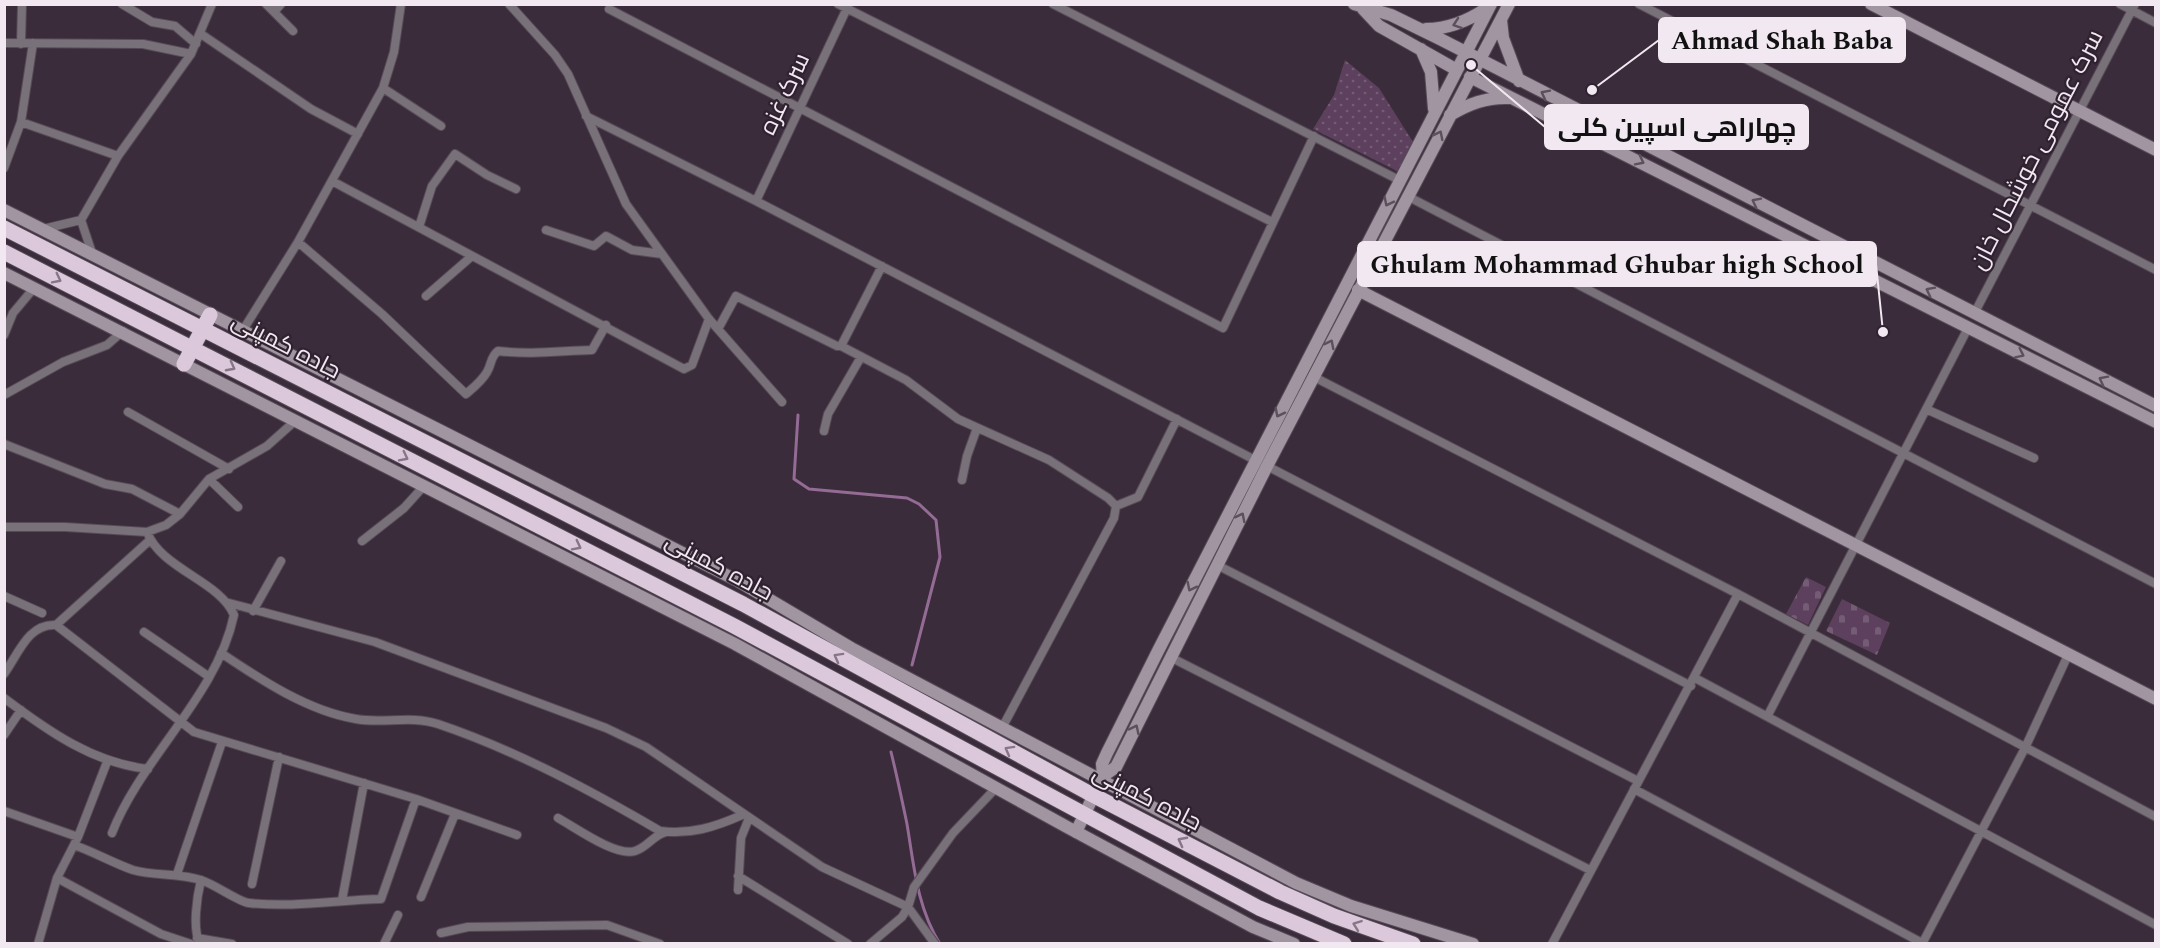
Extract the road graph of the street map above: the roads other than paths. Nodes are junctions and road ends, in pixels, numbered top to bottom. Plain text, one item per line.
1 (22, 4) edge
2 (212, 4) edge
3 (266, 4) edge
4 (281, 4) edge
5 (401, 4) edge
6 (509, 4) edge
7 (838, 4) edge
8 (1053, 4) edge
9 (1509, 4) edge
10 (1639, 4) edge
11 (1871, 4) edge
12 (2120, 4) edge
13 (1491, 5) edge
14 (124, 6) edge
15 (1358, 6) edge
16 (848, 7) edge
17 (2133, 8) edge
18 (609, 9) dead end
19 (274, 12) junction
20 (1501, 20) junction
21 (2156, 23) edge
22 (1420, 29) junction
23 (293, 31) dead end
24 (201, 34) junction
25 (4, 44) edge
26 (21, 44) junction
27 (33, 44) junction
28 (196, 44) junction
29 (1421, 50) junction
30 (1466, 52) junction
31 (191, 54) junction
32 (1479, 59) junction
33 (1457, 70) junction
34 (1470, 77) junction
35 (1519, 81) junction
36 (383, 88) junction
37 (1513, 98) junction
38 (800, 108) junction
39 (2079, 110) junction
40 (1434, 113) junction
41 (1450, 115) junction
42 (586, 116) junction
43 (21, 122) junction
44 (441, 126) dead end
45 (358, 134) junction
46 (1314, 136) junction
47 (2156, 150) edge
48 (118, 156) junction
49 (4, 168) edge
50 (1399, 180) junction
51 (332, 181) junction
52 (516, 189) dead end
53 (1407, 196) junction
54 (756, 201) junction
55 (2032, 205) junction
56 (4, 210) edge
57 (81, 220) junction
58 (1272, 222) junction
59 (418, 227) junction
60 (4, 228) edge
61 (44, 229) junction
62 (546, 230) dead end
63 (298, 242) junction
64 (4, 252) edge
65 (92, 253) junction
66 (662, 254) junction
67 (472, 256) junction
68 (882, 266) junction
69 (2156, 270) edge
70 (4, 273) edge
71 (1899, 275) junction
72 (1892, 287) junction
73 (34, 288) junction
74 (1358, 290) junction
75 (426, 296) dead end
76 (1974, 314) junction
77 (709, 319) junction
78 (206, 321) junction
79 (606, 326) junction
80 (1968, 328) junction
81 (718, 329) junction
82 (243, 330) junction
83 (123, 331) junction
84 (4, 335) edge
85 (192, 346) junction
86 (841, 346) junction
87 (861, 357) junction
88 (2066, 360) junction
89 (184, 364) junction
90 (2060, 373) junction
91 (1314, 377) junction
92 (1289, 393) junction
93 (4, 395) edge
94 (1301, 400) junction
95 (782, 402) dead end
96 (2156, 406) edge
97 (1926, 409) junction
98 (128, 412) dead end
99 (1177, 419) junction
100 (296, 421) junction
101 (2156, 422) edge
102 (977, 428) junction
103 (824, 431) dead end
104 (4, 444) edge
105 (1902, 455) junction
106 (2034, 458) dead end
107 (1255, 460) junction
108 (1267, 466) junction
109 (229, 469) junction
110 (209, 479) junction
111 (962, 480) dead end
112 (423, 486) junction
113 (1116, 506) junction
114 (238, 507) dead end
115 (180, 514) junction
116 (4, 527) edge
117 (1218, 532) junction
118 (148, 536) junction
119 (1230, 538) junction
120 (362, 541) dead end
121 (1855, 544) junction
122 (281, 561) dead end
123 (1217, 565) junction
124 (2156, 584) edge
125 (1738, 594) junction
126 (4, 596) edge
127 (229, 603) junction
128 (254, 611) junction
129 (42, 613) dead end
130 (56, 625) junction
131 (144, 632) dead end
132 (1810, 633) junction
133 (221, 653) junction
134 (2068, 655) junction
135 (1170, 657) junction
136 (4, 674) edge
137 (208, 676) junction
138 (1693, 682) junction
139 (4, 698) edge
140 (2156, 699) edge
141 (21, 710) junction
142 (1768, 715) junction
143 (181, 723) junction
144 (1002, 728) junction
145 (4, 735) edge
146 (222, 742) junction
147 (2025, 747) junction
148 (279, 757) junction
149 (107, 762) junction
150 (148, 769) junction
151 (364, 783) junction
152 (1100, 785) junction
153 (1636, 785) junction
154 (995, 789) junction
155 (416, 799) junction
156 (4, 812) edge
157 (455, 814) junction
158 (1085, 815) junction
159 (746, 816) junction
160 (2156, 817) edge
161 (558, 819) dead end
162 (1981, 831) junction
163 (668, 832) junction
164 (1076, 832) junction
165 (112, 833) dead end
166 (517, 835) dead end
167 (76, 841) junction
168 (1590, 870) junction
169 (177, 874) junction
170 (738, 876) junction
171 (57, 878) junction
172 (201, 880) junction
173 (252, 884) dead end
174 (738, 890) dead end
175 (421, 897) dead end
176 (342, 900) junction
177 (908, 907) junction
178 (398, 915) dead end
179 (2156, 924) edge
180 (441, 933) dead end
181 (196, 942) edge
182 (1923, 943) edge
183 (38, 944) edge
184 (232, 944) edge
185 (384, 944) edge
186 (660, 944) edge
187 (848, 944) edge
188 (870, 944) edge
189 (935, 944) edge
190 (1294, 944) edge
191 (1344, 944) edge
192 (1413, 944) edge
193 (1473, 944) edge
194 (1552, 944) edge

1 - 26 street
2 - 24 street
3 - 19 street
4 - 19 street
5 - 36 street
6 - 42 street
7 - 16 street
8 - 46 street
9 - 20 street
10 - 55 street
11 - 39 street
12 - 17 street
13 -> 22 street
13 - 30 street
14 - 28 street
15 - 22 street
15 - 29 street
16 - 38 street, سرک غزه
16 - 58 street
17 - 21 street
17 - 39 street, سرک عمومی خوشحال خان
18 - 38 street
19 - 23 street
20 - 32 street
20 - 35 street
22 - 30 street
24 - 28 street
24 - 45 street
25 - 26 street
26 - 27 street
27 - 31 street
27 - 43 street
28 - 31 street
29 - 33 street
29 - 40 street
30 - 32 street
30 - 33 street
31 - 48 street
32 - 34 street
32 - 35 street
33 - 34 street
33 - 40 street
34 - 37 street
34 - 41 street
71 -> 35 street
36 - 44 street
36 - 45 street
37 - 41 street
37 -> 72 street
38 - 54 street, سرک غزه
38 - 58 street
39 - 47 street
39 - 55 street, سرک عمومی خوشحال خان
40 - 50 street
53 -> 41 street
42 - 54 street
42 - 66 street
43 - 48 street
43 - 49 street
45 - 51 street
46 - 50 street
46 - 58 street
48 - 57 street
50 -> 92 street
51 - 59 street
51 - 63 street
52 - 59 street
53 - 74 street
53 - 105 street
54 - 68 street
55 - 69 street
55 - 76 street, سرک عمومی خوشحال خان
56 - 61 street
57 - 61 street
57 - 65 street
59 - 67 street
60 - 78 highway, جاده کمپنی
61 - 65 street
62 - 66 street
63 - 79 street
63 - 82 street
64 -> 85 highway, جاده کمپنی
65 - 78 street
66 - 77 street
67 - 75 street
67 - 79 street
68 - 86 street
68 - 99 street
70 - 73 street
71 - 72 street
76 -> 71 street
72 - 80 street
73 - 83 street
73 - 84 street
91 -> 74 street
74 - 121 street
76 - 88 street
77 - 79 street
77 - 81 street
78 - 82 street
78 - 85 highway
152 -> 78 highway, جاده کمپنی
80 -> 90 street
80 - 97 street
81 - 86 street
81 - 95 street
82 - 144 street
83 - 89 street
83 - 93 street
85 - 89 highway
85 -> 158 highway, جاده کمپنی
86 - 87 street
87 - 102 street
87 - 103 street
88 - 90 street
96 -> 88 street
89 - 100 street
90 - 101 street
91 - 94 street
91 - 125 street
92 - 94 street
92 -> 107 street
94 - 108 street
97 - 105 street
97 - 106 street
98 - 109 street
99 - 107 street
99 - 113 street
100 - 109 street
100 - 112 street
102 - 111 street
102 - 113 street
104 - 115 street
105 - 121 street
105 - 124 street
107 - 117 street
119 -> 108 street
108 - 138 street
109 - 110 street
110 - 114 street
110 - 115 street
112 - 120 street
112 - 154 street
113 - 144 street
115 - 118 street
116 - 118 street
117 - 119 street
117 -> 152 street
118 - 127 street
118 - 130 street
119 - 123 street
121 - 132 street
121 - 134 street
122 - 128 street
123 - 135 street
123 - 153 street
125 - 132 street
125 - 138 street
126 - 129 street
127 - 128 street
127 - 133 street
128 - 159 street
130 - 136 street
130 - 143 street
131 - 137 street
132 - 142 street
132 - 147 street
133 - 137 street
133 - 163 street
134 - 140 street
134 - 147 street
152 -> 135 street
135 - 168 street
137 - 143 street
138 - 142 street
138 - 153 street
139 - 141 street
141 - 145 street
141 - 149 street
142 - 162 street
143 - 146 street
143 - 150 street
144 - 152 street
146 - 148 street
146 - 169 street
147 - 160 street
147 - 162 street
148 - 151 street
148 - 173 street
149 - 150 street
149 - 167 street
150 - 165 street
151 - 155 street
151 - 176 street
152 - 158 street
192 -> 152 highway, جاده کمپنی
152 - 193 street
153 - 168 street
153 - 182 street
154 - 164 street
154 - 177 street
155 - 157 street
155 - 176 street
156 - 167 street
157 - 166 street
157 - 175 street
158 - 164 street
158 - 191 highway, جاده کمپنی
159 - 163 street
159 - 170 street
159 - 177 street
161 - 163 street
162 - 179 street
162 - 182 street
164 - 190 street
167 - 169 street
167 - 171 street
168 - 194 street
169 - 172 street
170 - 174 street
170 - 187 street
171 - 181 street
171 - 183 street
172 - 176 street
172 - 181 street
177 - 188 street
177 - 189 street
178 - 185 street
180 - 186 street
181 - 184 street

